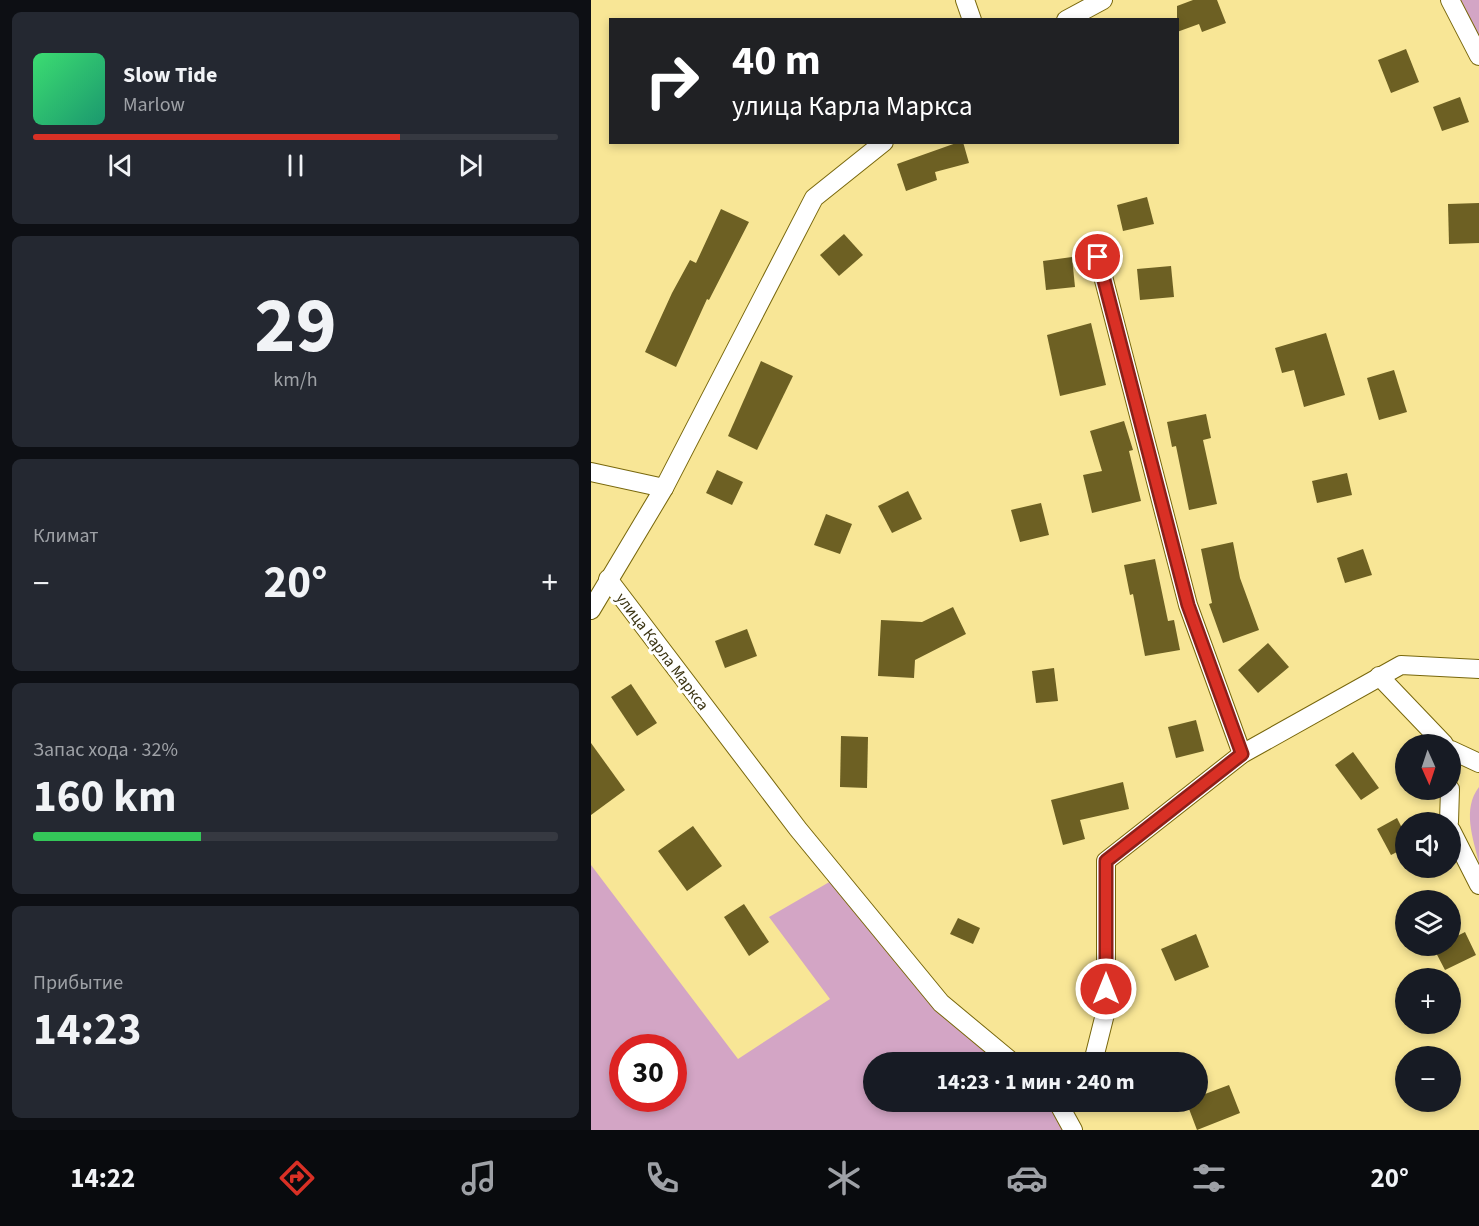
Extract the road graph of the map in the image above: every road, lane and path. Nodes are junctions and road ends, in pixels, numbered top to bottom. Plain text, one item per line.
1 (965, 0) edge
2 (1103, 0) edge
3 (1450, 0) edge
4 (971, 18) edge
5 (1070, 18) edge
6 (1479, 56) edge
7 (882, 144) edge
8 (1098, 257) dead end
9 (591, 472) edge
10 (664, 488) junction
11 (608, 579) junction
12 (591, 610) edge
13 (1479, 669) edge
14 (1379, 676) junction
15 (1435, 734) edge
16 (1242, 754) junction
17 (1461, 755) edge
18 (1479, 763) edge
19 (1461, 850) edge
20 (1479, 885) edge
21 (1000, 1052) edge
22 (1096, 1052) edge
23 (1063, 1112) edge
24 (1073, 1130) edge

1 - 4 street
2 - 5 street
3 - 6 street
7 - 10 street, улица Карла Маркса
8 - 16 street
9 - 10 street
10 - 11 street, улица Карла Маркса
11 - 12 street
11 - 21 street, улица Карла Маркса
13 - 14 street
14 - 15 street
14 - 16 street
16 - 22 street
17 - 18 street
19 - 20 street
23 - 24 street

